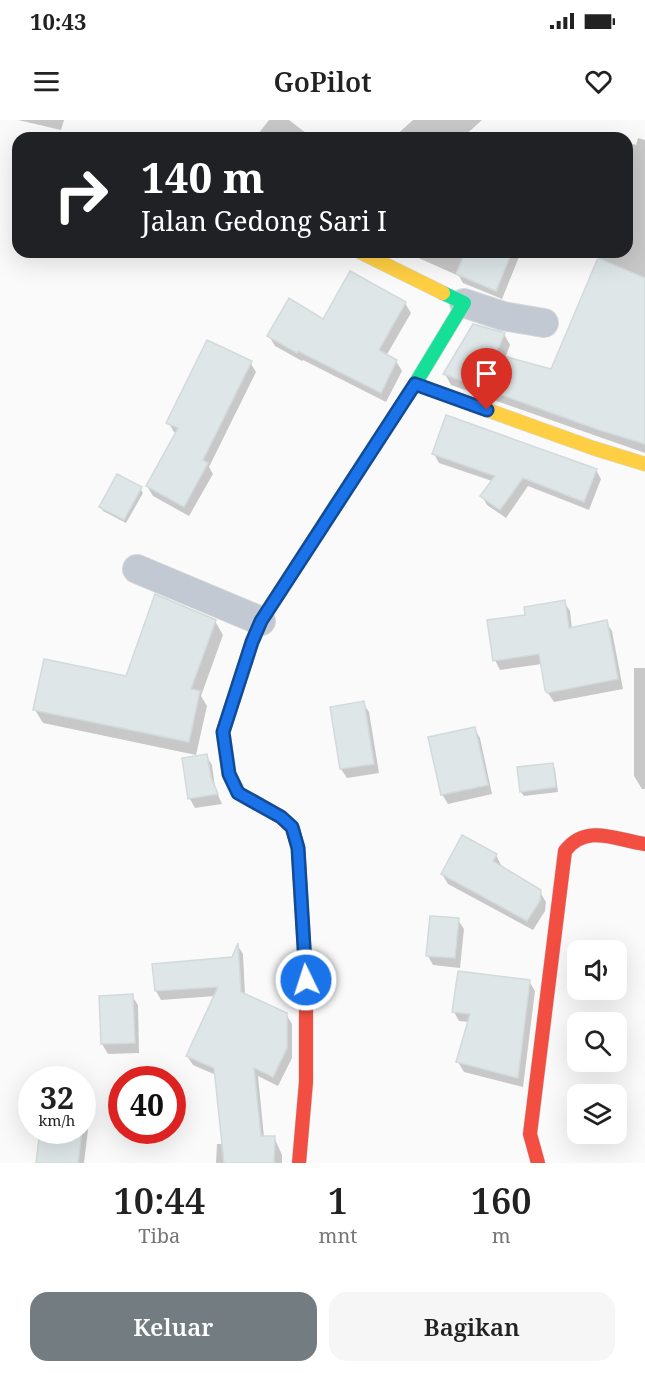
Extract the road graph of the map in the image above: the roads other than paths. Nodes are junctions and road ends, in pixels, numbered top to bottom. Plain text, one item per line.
1 (372, 258) edge
2 (464, 303) junction
3 (544, 323) dead end
4 (415, 384) junction
5 (645, 464) edge
6 (137, 569) dead end
7 (261, 621) junction
8 (645, 844) edge
9 (299, 1163) edge
10 (538, 1163) edge

1 - 2 street
2 - 3 street
2 - 4 street
4 - 5 street
4 - 7 street
6 - 7 street
7 - 9 street
8 - 10 street

